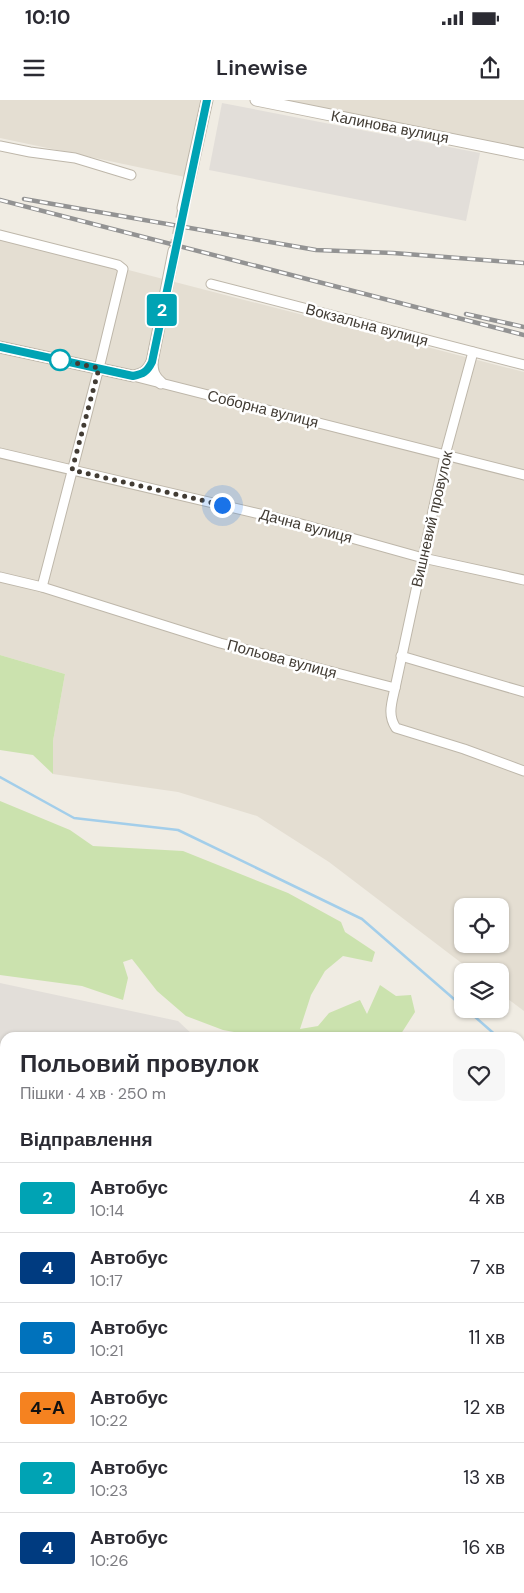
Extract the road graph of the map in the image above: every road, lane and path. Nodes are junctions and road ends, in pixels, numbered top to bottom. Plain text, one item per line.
1 (208, 100) edge
2 (256, 100) edge
3 (0, 146) edge
4 (524, 154) edge
5 (131, 175) dead end
6 (184, 208) tunnel mouth
7 (0, 235) edge
8 (174, 251) tunnel mouth
9 (211, 284) dead end
10 (0, 347) edge
11 (473, 352) junction
12 (152, 362) junction
13 (524, 365) edge
14 (99, 368) junction
15 (133, 376) junction
16 (162, 383) junction
17 (0, 453) edge
18 (445, 455) junction
19 (72, 470) junction
20 (524, 475) edge
21 (423, 558) junction
22 (0, 577) edge
23 (524, 580) edge
24 (42, 587) junction
25 (401, 656) junction
26 (395, 688) junction
27 (524, 692) edge
28 (524, 771) edge

1 - 6 street
2 - 4 street, Калинова вулиця
3 - 5 street
7 - 14 street
8 - 12 street
9 - 11 street, Вокзальна вулиця
10 - 14 street, Соборна вулиця
11 - 13 street, Вокзальна вулиця
11 - 18 street, Вишневий провулок
12 - 15 street
12 - 16 street
14 - 15 street, Соборна вулиця
14 - 19 street
15 - 16 street, Соборна вулиця
16 - 18 street, Соборна вулиця
17 - 19 street, Дачна вулиця
18 - 20 street, Соборна вулиця
18 - 21 street, Вишневий провулок
19 - 21 street, Дачна вулиця
19 - 24 street
21 - 23 street, Дачна вулиця
21 - 25 street, Вишневий провулок
22 - 24 street, Польова вулиця
24 - 26 street, Польова вулиця
25 - 26 street, Вишневий провулок
25 - 27 street
26 - 28 street

